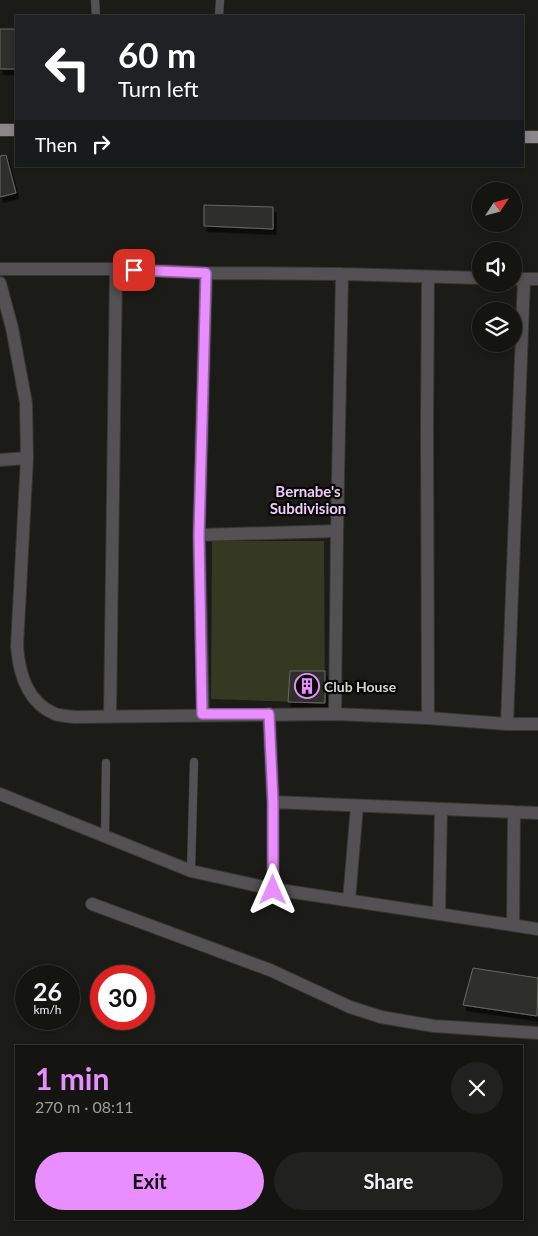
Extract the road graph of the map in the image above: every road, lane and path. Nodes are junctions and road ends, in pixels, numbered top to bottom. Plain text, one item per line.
1 (95, 0) edge
2 (220, 0) edge
3 (96, 15) edge
4 (219, 15) edge
5 (0, 130) edge
6 (15, 130) edge
7 (524, 137) edge
8 (538, 137) edge
9 (0, 269) edge
10 (116, 269) junction
11 (206, 273) junction
12 (342, 274) junction
13 (428, 278) junction
14 (472, 278) edge
15 (522, 279) edge
16 (538, 279) edge
17 (0, 283) edge
18 (519, 292) edge
19 (27, 458) junction
20 (0, 460) edge
21 (337, 531) junction
22 (199, 535) junction
23 (202, 714) junction
24 (269, 714) junction
25 (335, 714) junction
26 (110, 717) junction
27 (428, 718) junction
28 (508, 724) junction
29 (538, 724) edge
30 (194, 762) dead end
31 (106, 763) dead end
32 (0, 794) edge
33 (273, 802) junction
34 (357, 806) junction
35 (441, 809) junction
36 (514, 812) junction
37 (538, 813) edge
38 (104, 837) junction
39 (191, 871) junction
40 (273, 890) junction
41 (349, 900) junction
42 (92, 904) dead end
43 (439, 914) junction
44 (513, 925) junction
45 (538, 929) edge
46 (538, 1033) edge

1 - 3 lane
2 - 4 lane
5 - 6 main road
7 - 8 main road
9 - 10 street
10 - 11 street
10 - 26 street
11 - 12 street
11 - 22 street
12 - 13 street
12 - 21 street
13 - 14 street
13 - 27 street
15 - 16 street
17 - 19 street
18 - 28 street
19 - 20 street
19 - 26 street
21 - 22 street
21 - 25 street
22 - 23 street
23 - 24 street
23 - 26 street
24 - 25 street
24 - 33 street
25 - 27 street
27 - 28 street
28 - 29 street
30 - 39 lane
31 - 38 lane
32 - 38 street
33 - 34 street
33 - 40 street
34 - 35 street
34 - 41 street
35 - 36 street
35 - 43 street
36 - 37 street
36 - 44 street
38 - 39 street
39 - 40 street
40 - 41 street
41 - 43 street
42 - 46 street
43 - 44 street
44 - 45 street

